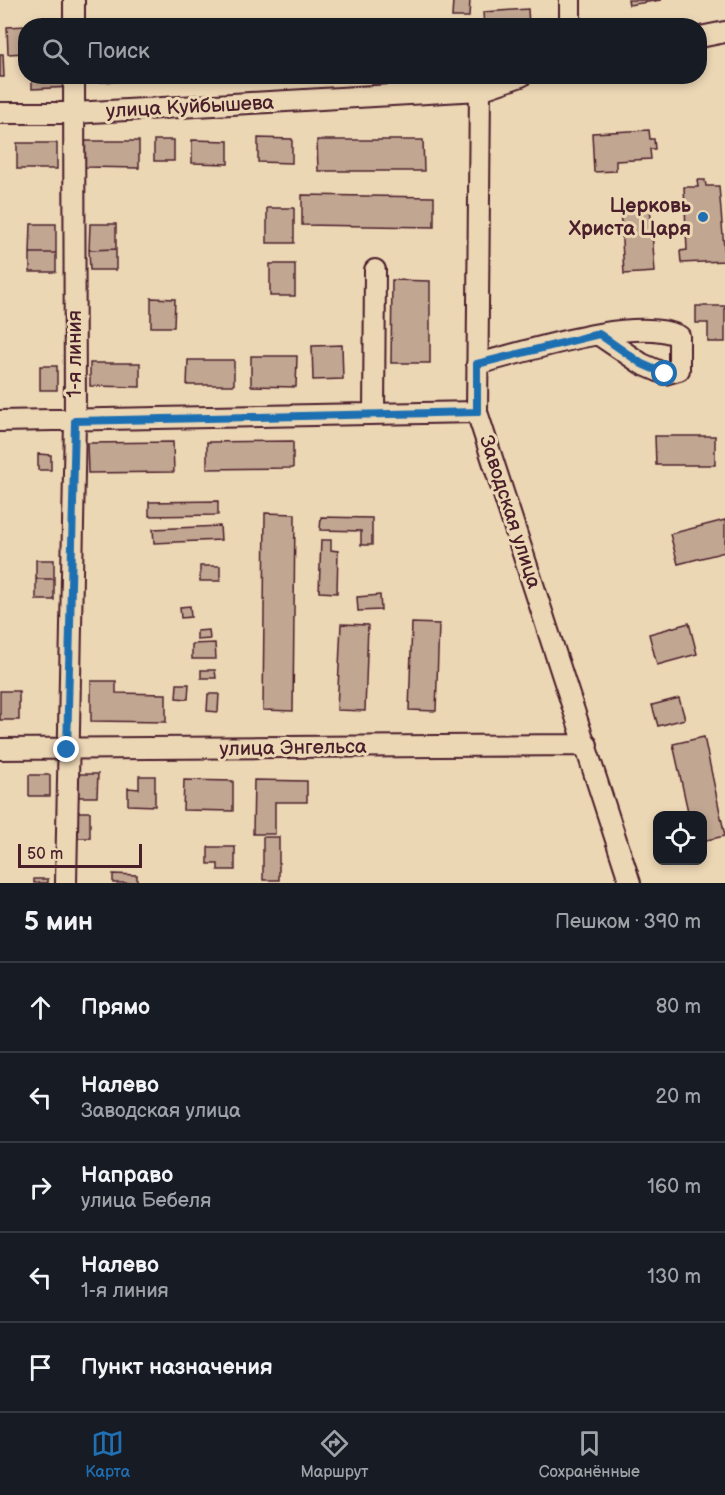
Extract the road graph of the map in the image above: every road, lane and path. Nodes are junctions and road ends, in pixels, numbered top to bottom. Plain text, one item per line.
1 (74, 0) edge
2 (570, 0) edge
3 (74, 18) edge
4 (570, 18) edge
5 (725, 32) edge
6 (707, 35) edge
7 (74, 84) edge
8 (498, 84) edge
9 (480, 90) junction
10 (0, 113) edge
11 (74, 113) junction
12 (375, 270) dead end
13 (599, 334) dead end
14 (477, 364) junction
15 (477, 412) junction
16 (374, 414) junction
17 (0, 421) edge
18 (75, 421) junction
19 (587, 745) junction
20 (0, 749) edge
21 (67, 750) junction
22 (66, 883) edge
23 (630, 883) edge

1 - 3 street
2 - 4 street
5 - 6 street
7 - 11 street, 1-я линия
8 - 9 street, улица Куйбышева
9 - 11 street, улица Куйбышева
9 - 14 street, Заводская улица
10 - 11 street, улица Куйбышева
11 - 18 street, 1-я линия
12 - 16 street
13 - 14 street
14 - 15 street, Заводская улица
15 - 16 street
15 - 19 street, Заводская улица
16 - 18 street
17 - 18 street
18 - 21 street, 1-я линия
19 - 21 street, улица Энгельса
19 - 23 street, Заводская улица
20 - 21 street, улица Энгельса
21 - 22 street, 1-я линия

